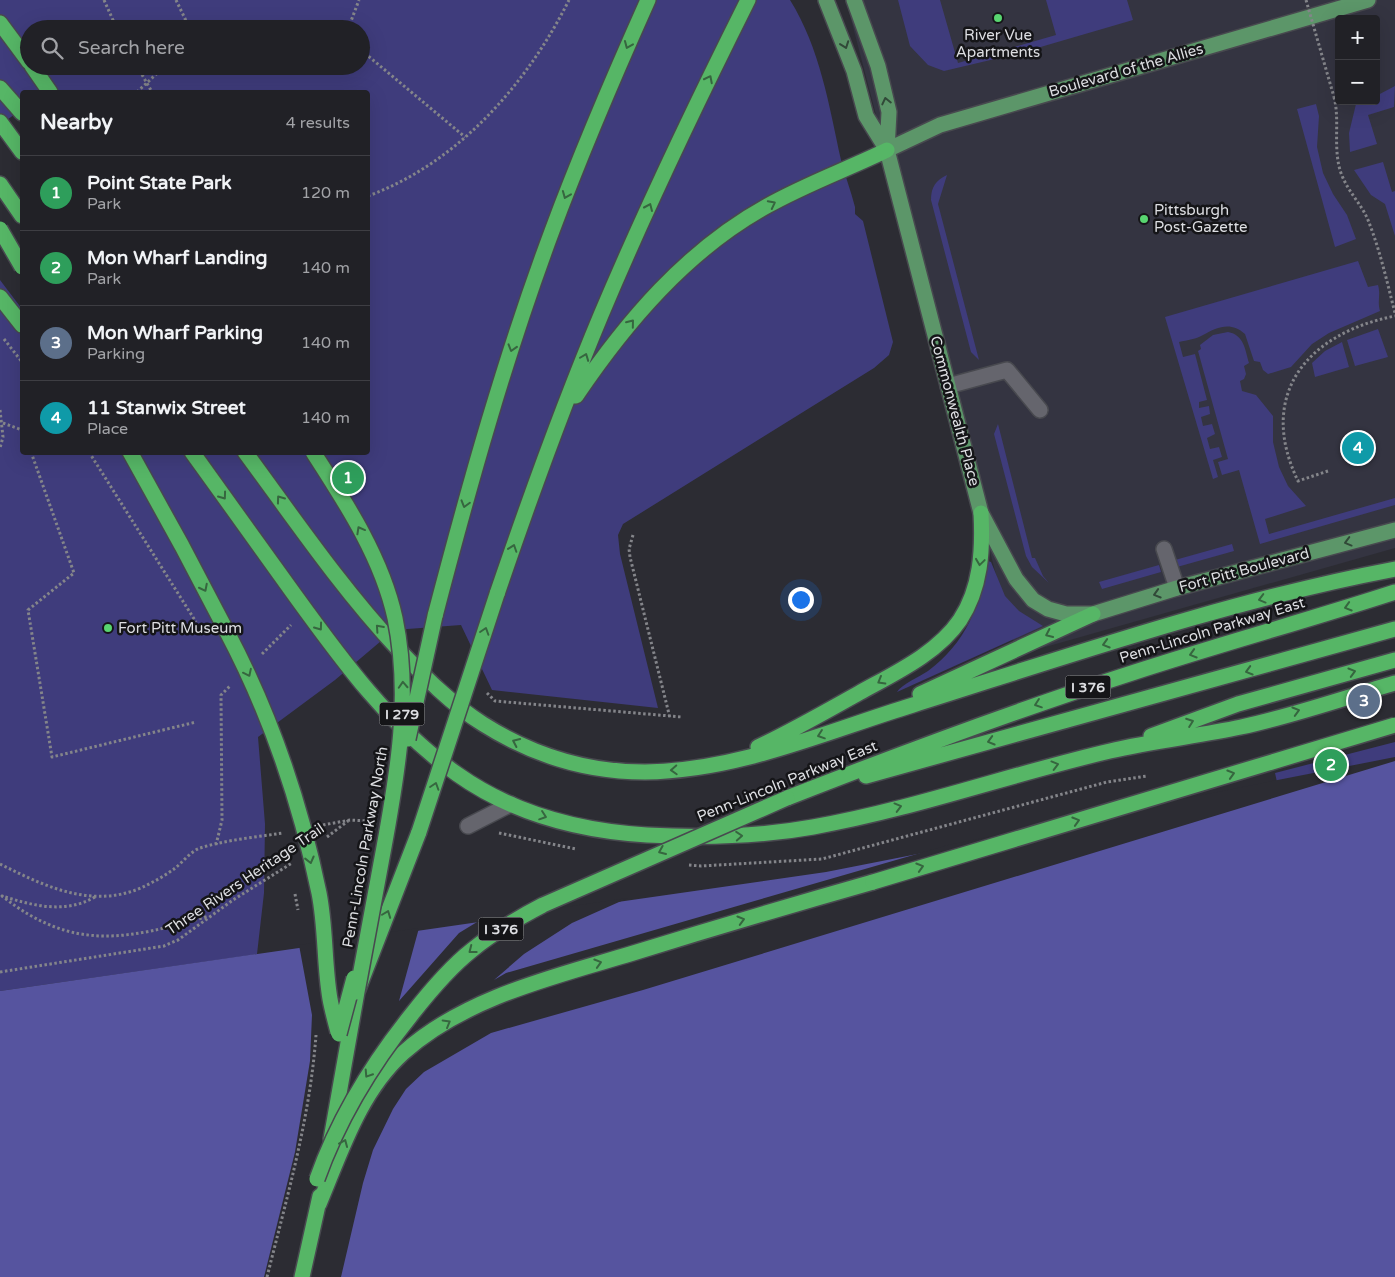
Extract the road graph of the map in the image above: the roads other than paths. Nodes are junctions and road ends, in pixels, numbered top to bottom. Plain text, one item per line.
1 (648, 0) edge
2 (748, 0) edge
3 (826, 0) edge
4 (1368, 0) edge
5 (858, 4) edge
6 (0, 23) edge
7 (20, 50) edge
8 (38, 75) edge
9 (0, 88) edge
10 (49, 90) edge
11 (17, 107) edge
12 (0, 122) edge
13 (20, 149) edge
14 (887, 150) junction
15 (0, 184) edge
16 (20, 213) edge
17 (0, 229) edge
18 (20, 264) edge
19 (0, 297) edge
20 (20, 322) edge
21 (948, 386) junction
22 (1040, 410) dead end
23 (561, 418) junction
24 (120, 455) edge
25 (132, 455) edge
26 (194, 455) edge
27 (247, 455) edge
28 (315, 455) edge
29 (981, 513) junction
30 (1395, 530) edge
31 (182, 546) junction
32 (1164, 549) dead end
33 (1395, 569) edge
34 (1177, 588) junction
35 (1395, 592) edge
36 (1093, 614) junction
37 (1395, 629) edge
38 (1395, 660) edge
39 (1395, 683) edge
40 (867, 719) junction
41 (1395, 725) edge
42 (1112, 750) junction
43 (722, 764) junction
44 (787, 798) junction
45 (511, 804) junction
46 (468, 826) dead end
47 (357, 992) junction
48 (338, 1034) junction
49 (317, 1178) junction
50 (319, 1204) junction
51 (294, 1277) edge
52 (302, 1277) edge

1 -> 48 highway, bridge
23 -> 2 highway
3 -> 14 main road, Commonwealth Place
4 - 14 main road, Boulevard of the Allies
14 -> 5 main road, Commonwealth Place
6 - 7 highway
8 - 10 highway
9 - 11 highway
12 - 13 highway
14 - 21 main road, Commonwealth Place
23 -> 14 highway
15 - 16 highway
17 - 18 highway, bridge
19 - 20 highway
21 - 22 lane
21 - 29 main road, Commonwealth Place
47 -> 23 highway, bridge
24 - 31 highway
25 - 31 highway, Penn-Lincoln Parkway North
26 -> 45 highway
43 -> 27 highway
47 -> 28 highway, Penn-Lincoln Parkway North / I 279, bridge
29 - 36 main road, Commonwealth Place
29 -> 43 highway
30 -> 34 main road, Fort Pitt Boulevard
31 -> 48 highway, Penn-Lincoln Parkway North, bridge
32 - 34 lane
33 -> 40 highway
34 -> 36 main road, Fort Pitt Boulevard
35 -> 44 highway, Penn-Lincoln Parkway East / I 376
36 -> 40 highway
37 -> 44 highway
42 -> 38 highway
42 -> 39 highway
40 -> 43 highway
50 -> 41 highway, bridge
45 -> 42 highway
44 -> 49 highway, Penn-Lincoln Parkway East / I 376, bridge
45 - 46 lane
47 - 50 highway, Penn-Lincoln Parkway North / I 279, bridge
48 - 49 highway, Penn-Lincoln Parkway North, bridge
49 - 51 highway, I 376
50 - 52 highway

